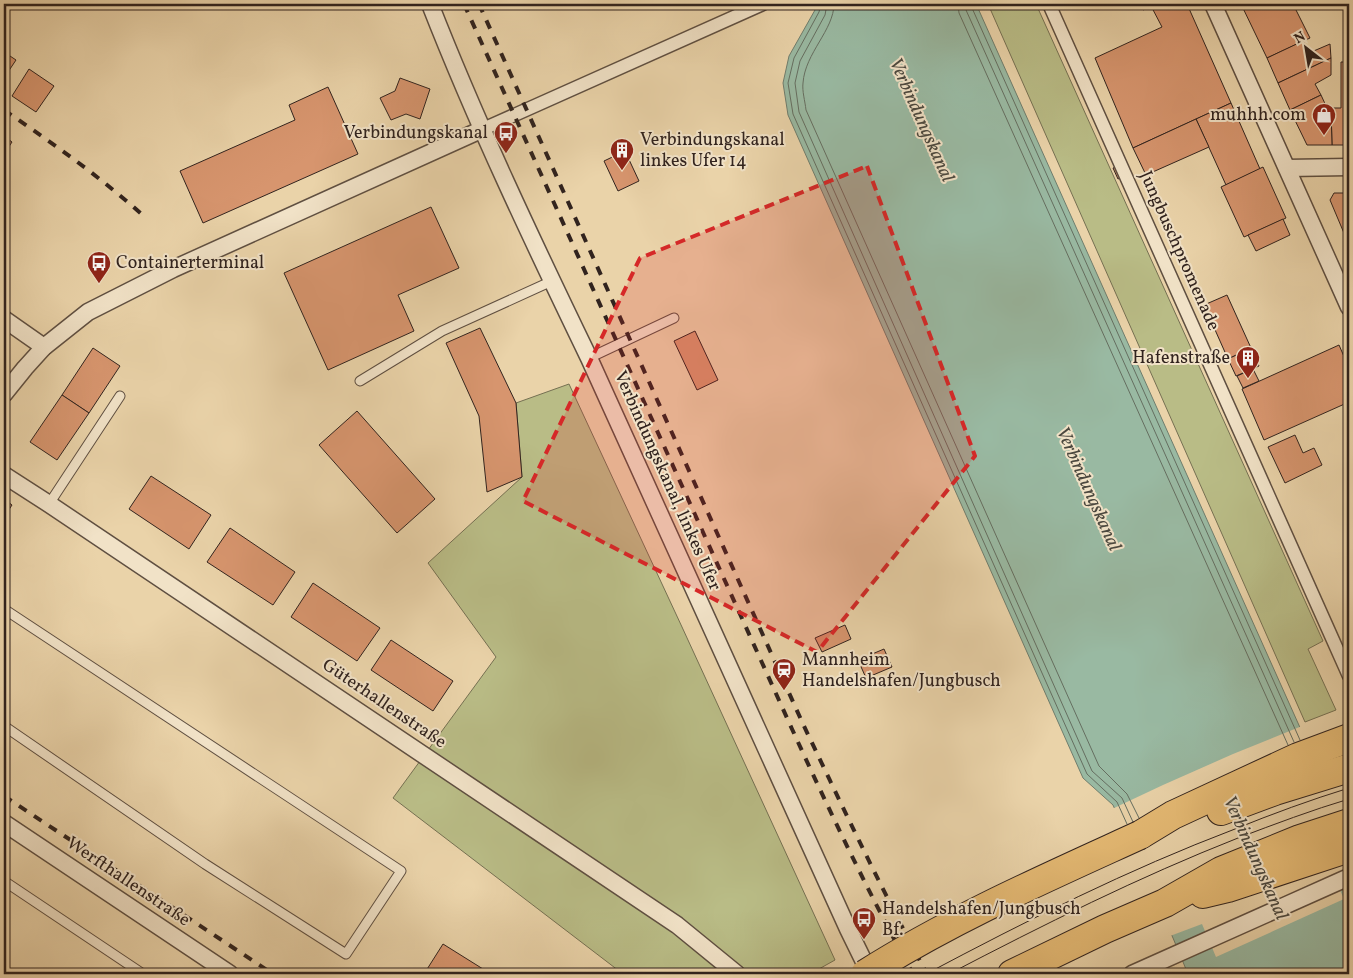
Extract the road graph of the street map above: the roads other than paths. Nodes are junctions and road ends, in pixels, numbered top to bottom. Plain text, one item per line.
1 (430, 4) edge
2 (763, 4) edge
3 (1049, 4) edge
4 (1213, 4) edge
5 (483, 129) junction
6 (1349, 167) edge
7 (1287, 168) junction
8 (552, 281) junction
9 (1349, 307) edge
10 (674, 318) dead end
11 (4, 320) edge
12 (44, 346) junction
13 (589, 358) junction
14 (360, 382) dead end
15 (4, 394) edge
16 (120, 396) dead end
17 (4, 475) edge
18 (49, 504) junction
19 (4, 609) edge
20 (1349, 676) edge
21 (4, 726) edge
22 (1349, 738) edge
23 (1349, 768) edge
24 (1349, 822) edge
25 (4, 823) edge
26 (1140, 835) junction
27 (1349, 848) edge
28 (1343, 880) edge
29 (4, 881) edge
30 (1165, 903) junction
31 (143, 974) edge
32 (230, 974) edge
33 (737, 974) edge
34 (865, 974) edge
35 (870, 974) edge
36 (1012, 974) edge
37 (1132, 974) edge

1 - 5 street, Verbindungskanal, linkes Ufer
2 - 5 street
3 - 20 street, Jungbuschpromenade
4 - 7 street
5 - 8 street, Verbindungskanal, linkes Ufer
5 - 12 street
6 - 7 street
7 - 9 street
8 - 13 street, Verbindungskanal, linkes Ufer
8 - 14 lane
10 - 13 lane
11 - 12 street
12 - 15 street
13 - 35 street, Verbindungskanal, linkes Ufer
16 - 18 lane
17 - 18 street, Güterhallenstraße
18 - 33 street, Güterhallenstraße
19 - 21 lane
22 - 26 highway
23 - 26 highway
24 - 30 highway
25 - 32 street, Werfthallenstraße
26 - 34 highway, bridge
27 - 30 highway
28 - 37 street
29 - 31 lane
30 - 36 highway

